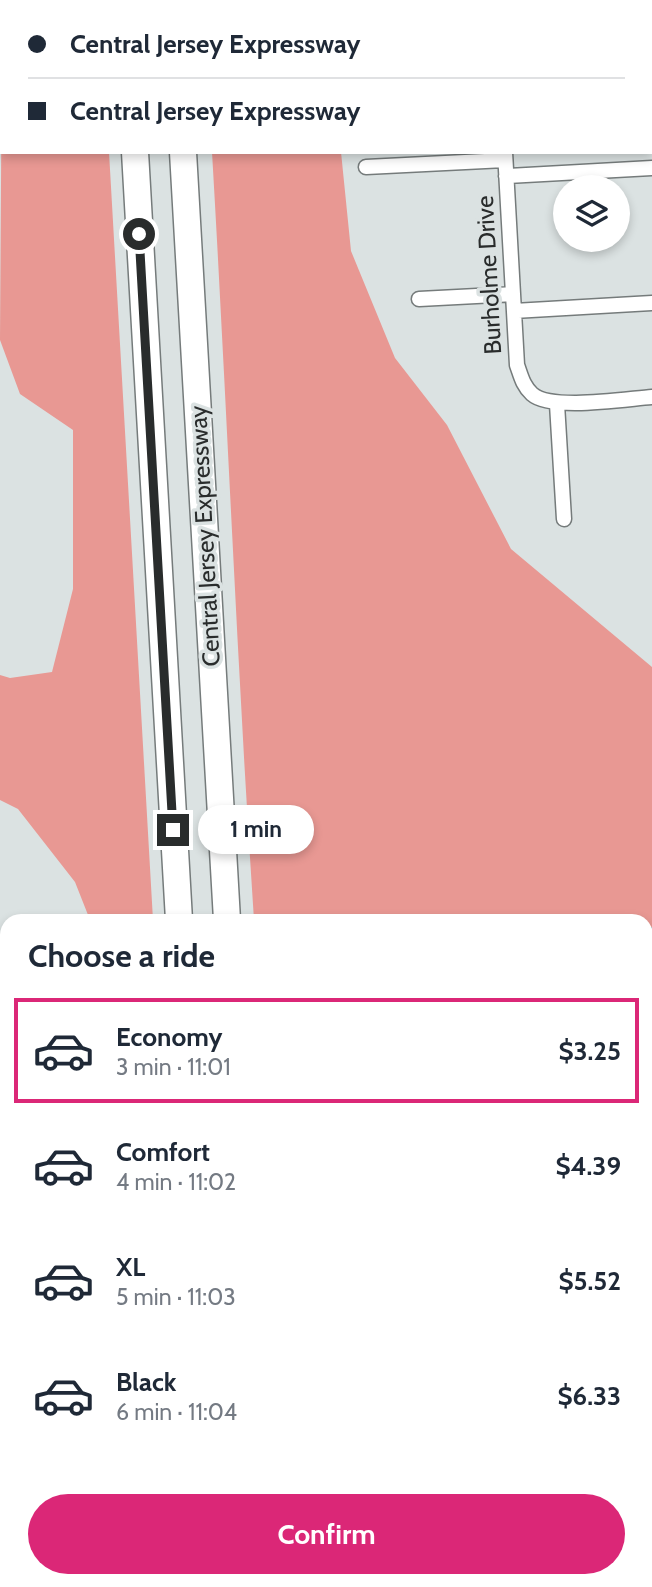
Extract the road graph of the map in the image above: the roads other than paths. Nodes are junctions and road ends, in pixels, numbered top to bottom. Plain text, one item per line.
1 (135, 154) edge
2 (183, 154) edge
3 (505, 156) edge
4 (366, 167) dead end
5 (652, 168) edge
6 (506, 176) junction
7 (513, 294) junction
8 (419, 299) dead end
9 (652, 303) edge
10 (514, 311) junction
11 (652, 397) edge
12 (557, 404) junction
13 (564, 519) dead end
14 (178, 914) edge
15 (227, 914) edge

1 - 14 highway, Central Jersey Expressway
2 - 15 highway, Central Jersey Expressway
3 - 4 street
3 - 6 street, Burholme Drive
5 - 6 street
6 - 7 street, Burholme Drive
7 - 8 street
7 - 10 street, Burholme Drive
9 - 10 street
10 - 12 street, Burholme Drive
11 - 12 street
12 - 13 street

